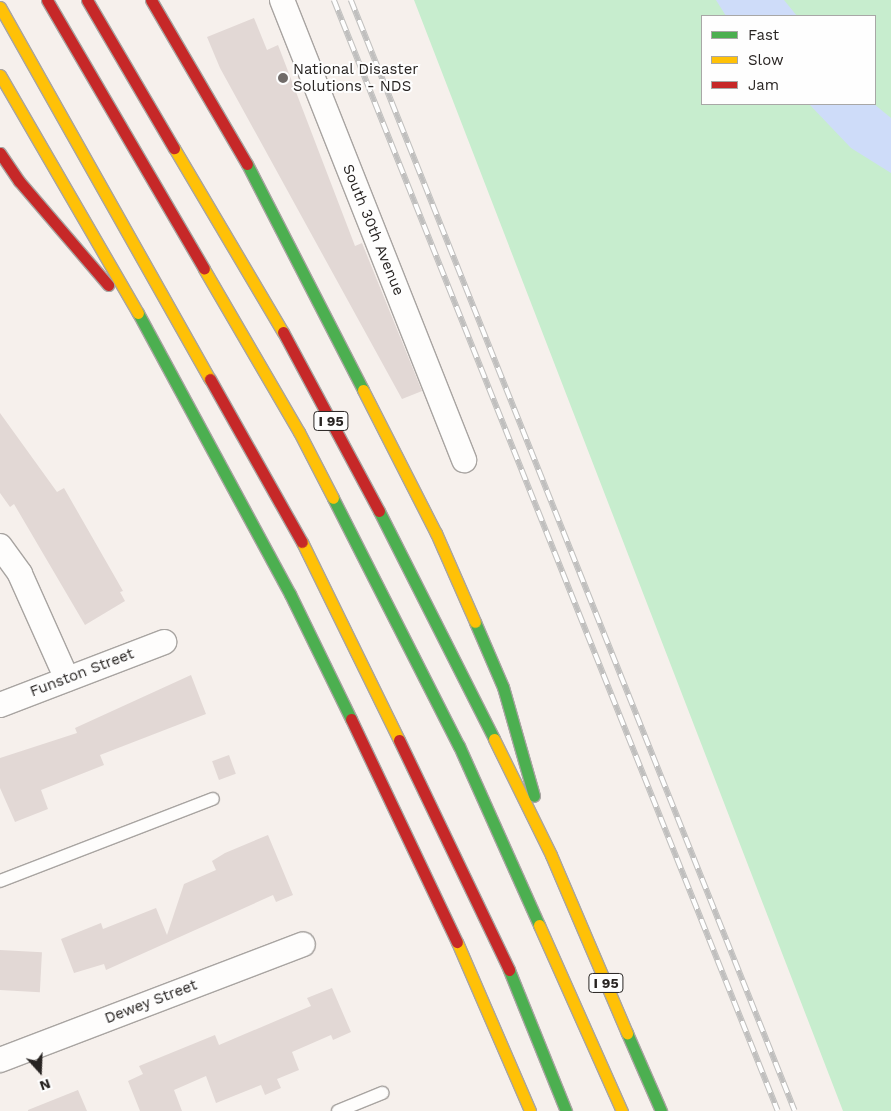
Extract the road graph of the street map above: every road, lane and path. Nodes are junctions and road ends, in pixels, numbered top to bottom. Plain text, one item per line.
1 (47, 0) edge
2 (87, 0) edge
3 (151, 0) edge
4 (282, 0) edge
5 (0, 7) edge
6 (0, 75) edge
7 (0, 153) edge
8 (148, 331) junction
9 (464, 460) dead end
10 (0, 546) edge
11 (164, 642) dead end
12 (67, 679) junction
13 (0, 705) edge
14 (213, 799) dead end
15 (551, 855) junction
16 (0, 882) edge
17 (303, 944) dead end
18 (0, 1060) edge
19 (382, 1093) dead end
20 (338, 1111) edge
21 (530, 1111) edge
22 (566, 1111) edge
23 (622, 1111) edge
24 (661, 1111) edge

1 - 23 highway
2 - 15 highway, I 95
3 - 15 highway
4 - 9 street, South 30th Avenue
5 - 22 highway
6 - 8 highway
7 - 8 highway
8 - 21 highway
10 - 12 street
11 - 12 street, Funston Street
12 - 13 street, Funston Street
14 - 16 lane
15 - 24 highway, I 95
17 - 18 street, Dewey Street
19 - 20 lane

